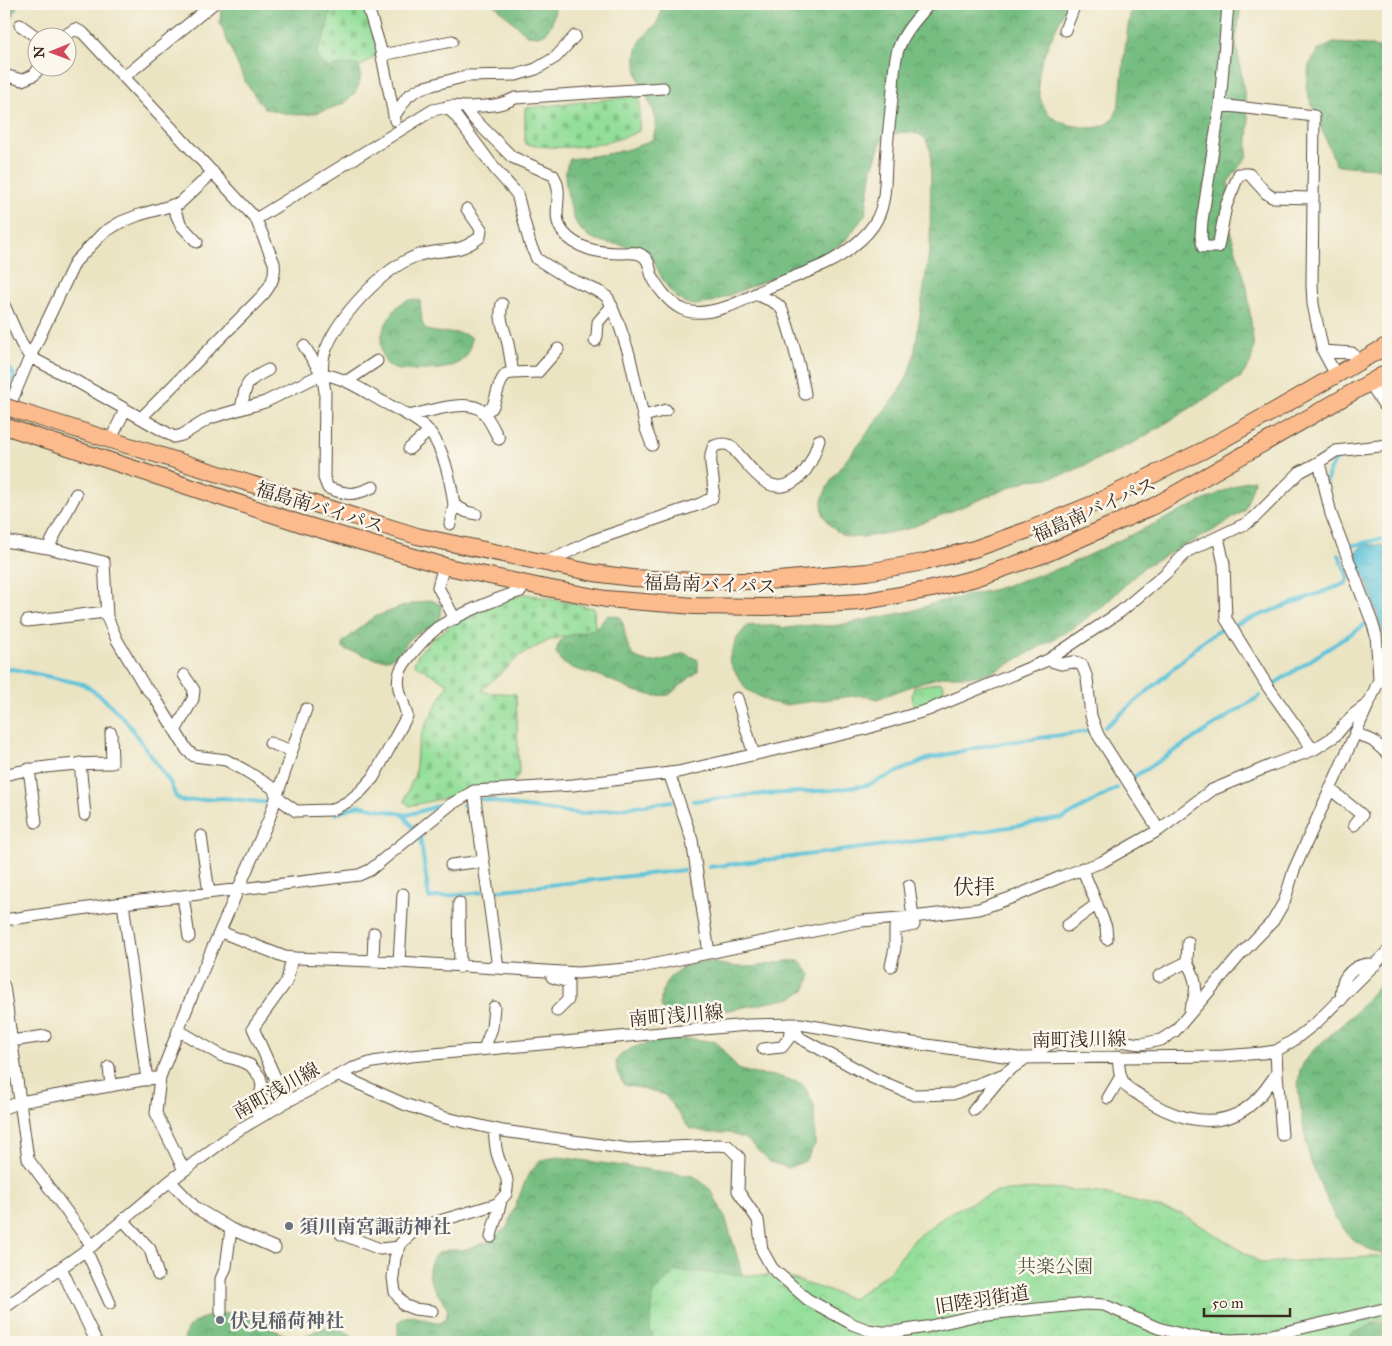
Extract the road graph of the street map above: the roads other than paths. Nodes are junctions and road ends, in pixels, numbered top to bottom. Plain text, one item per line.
1 (213, 4) edge
2 (367, 4) edge
3 (930, 4) edge
4 (1075, 4) edge
5 (1228, 4) edge
6 (20, 25) dead end
7 (1065, 30) dead end
8 (28, 31) edge
9 (78, 31) edge
10 (575, 36) dead end
11 (452, 41) dead end
12 (382, 55) junction
13 (4, 75) edge
14 (124, 77) junction
15 (28, 78) edge
16 (662, 88) dead end
17 (1220, 105) junction
18 (446, 107) junction
19 (465, 107) junction
20 (394, 116) junction
21 (398, 132) junction
22 (213, 172) junction
23 (1313, 198) junction
24 (172, 205) junction
25 (467, 209) dead end
26 (256, 219) junction
27 (197, 242) dead end
28 (755, 294) junction
29 (502, 304) dead end
30 (4, 305) edge
31 (612, 306) junction
32 (9, 331) edge
33 (595, 341) dead end
34 (1388, 345) edge
35 (304, 346) dead end
36 (558, 349) dead end
37 (1323, 351) junction
38 (30, 357) junction
39 (377, 361) dead end
40 (1359, 363) junction
41 (268, 370) dead end
42 (1388, 372) edge
43 (513, 373) junction
44 (322, 374) junction
45 (1336, 376) junction
46 (347, 382) junction
47 (1370, 383) junction
48 (805, 394) dead end
49 (241, 408) junction
50 (1388, 409) edge
51 (125, 410) junction
52 (666, 410) dead end
53 (483, 412) junction
54 (409, 416) junction
55 (644, 416) junction
56 (142, 417) junction
57 (8, 418) edge
58 (429, 431) junction
59 (111, 439) junction
60 (499, 439) dead end
61 (820, 440) dead end
62 (652, 445) dead end
63 (1388, 445) edge
64 (409, 449) dead end
65 (1319, 462) junction
66 (373, 487) dead end
67 (76, 494) dead end
68 (454, 506) junction
69 (476, 514) dead end
70 (450, 524) dead end
71 (1218, 537) junction
72 (4, 541) edge
73 (48, 548) junction
74 (542, 562) junction
75 (442, 572) dead end
76 (521, 591) dead end
77 (106, 612) junction
78 (455, 619) junction
79 (27, 621) dead end
80 (1048, 660) junction
81 (184, 675) dead end
82 (1384, 678) edge
83 (737, 698) dead end
84 (1369, 703) junction
85 (306, 709) dead end
86 (175, 730) junction
87 (111, 733) dead end
88 (1356, 734) junction
89 (270, 742) dead end
90 (1313, 750) junction
91 (292, 751) junction
92 (1388, 754) edge
93 (754, 755) junction
94 (80, 763) junction
95 (29, 768) junction
96 (670, 773) junction
97 (4, 775) edge
98 (1330, 789) junction
99 (474, 791) junction
100 (276, 795) junction
101 (85, 815) dead end
102 (36, 822) dead end
103 (1354, 825) dead end
104 (1159, 830) junction
105 (201, 836) dead end
106 (483, 861) junction
107 (451, 864) dead end
108 (1082, 868) junction
109 (909, 886) dead end
110 (238, 889) junction
111 (209, 892) junction
112 (404, 894) dead end
113 (184, 896) junction
114 (459, 903) dead end
115 (123, 904) junction
116 (1097, 904) junction
117 (913, 917) junction
118 (4, 920) edge
119 (1067, 926) dead end
120 (221, 932) junction
121 (374, 933) dead end
122 (189, 937) dead end
123 (1107, 939) dead end
124 (1188, 942) dead end
125 (1388, 951) edge
126 (709, 953) junction
127 (292, 958) junction
128 (373, 961) junction
129 (399, 962) junction
130 (1187, 962) junction
131 (460, 966) junction
132 (891, 966) dead end
133 (498, 968) junction
134 (534, 970) junction
135 (1159, 976) dead end
136 (4, 986) edge
137 (494, 1007) dead end
138 (557, 1010) dead end
139 (1185, 1019) junction
140 (791, 1024) junction
141 (178, 1030) junction
142 (45, 1036) dead end
143 (9, 1044) edge
144 (484, 1049) junction
145 (763, 1049) dead end
146 (1276, 1050) junction
147 (1118, 1056) junction
148 (1030, 1058) junction
149 (109, 1067) dead end
150 (1277, 1073) junction
151 (1004, 1074) junction
152 (339, 1075) junction
153 (1121, 1076) junction
154 (160, 1077) junction
155 (147, 1080) junction
156 (111, 1086) junction
157 (1108, 1098) dead end
158 (20, 1102) junction
159 (286, 1102) junction
160 (4, 1108) edge
161 (974, 1110) dead end
162 (258, 1118) junction
163 (494, 1130) junction
164 (1282, 1135) dead end
165 (184, 1170) junction
166 (170, 1181) junction
167 (501, 1200) junction
168 (123, 1220) junction
169 (231, 1229) junction
170 (341, 1234) dead end
171 (491, 1237) dead end
172 (400, 1246) junction
173 (89, 1248) junction
174 (275, 1248) dead end
175 (61, 1268) junction
176 (158, 1275) dead end
177 (110, 1303) dead end
178 (4, 1308) edge
179 (1388, 1308) edge
180 (432, 1311) dead end
181 (221, 1312) dead end
182 (96, 1341) dead end

1 - 14 street
2 - 12 street
3 - 28 street
4 - 7 street
5 - 17 street
6 - 8 street
9 - 14 street
10 - 20 street
11 - 12 street
12 - 20 street
13 - 15 street
14 - 22 street
16 - 19 street
17 - 23 street
17 - 23 street
18 - 19 street
18 - 21 street
18 - 31 street
19 - 28 street
20 - 21 street
21 - 26 street
22 - 24 street
22 - 26 street
23 - 37 street
24 - 27 street
24 - 38 street
25 - 44 street
26 - 56 street
28 - 48 street
29 - 43 street
30 - 32 street
31 - 33 street
31 - 55 street
32 - 38 street
34 - 40 highway, 福島南バイパス
35 - 44 street
36 - 43 street
37 - 40 street
37 - 45 street
38 - 51 street
38 - 57 street
39 - 46 street
40 - 45 highway, 福島南バイパス
41 - 49 street
42 - 47 highway, 福島南バイパス
43 - 53 street
44 - 46 street
44 - 49 street
44 - 66 street
45 - 74 highway, 福島南バイパス
46 - 54 street
47 - 50 street
47 - 57 highway, 福島南バイパス
49 - 56 street
51 - 56 street
51 - 59 street
52 - 55 street
53 - 54 street
53 - 60 street
54 - 58 street
55 - 62 street
57 - 59 highway, 福島南バイパス
58 - 64 street
58 - 68 street
59 - 74 highway, 福島南バイパス
61 - 74 street
63 - 65 street
65 - 71 street
65 - 82 street
67 - 73 street
68 - 69 street
68 - 70 street
71 - 80 street
71 - 90 street
72 - 73 street
73 - 77 street
75 - 78 street
76 - 78 street
77 - 79 street
77 - 86 street
78 - 100 street
80 - 93 street
80 - 104 street
81 - 86 street
82 - 84 street
83 - 93 street
84 - 88 street
84 - 90 street
85 - 91 street
86 - 100 street
87 - 94 street
88 - 92 street
88 - 98 street
89 - 91 street
90 - 104 street
91 - 100 street
93 - 96 street
94 - 95 street
94 - 101 street
95 - 97 street
95 - 102 street
96 - 99 street
96 - 126 street
98 - 103 street
98 - 139 street
99 - 106 street
99 - 110 street
100 - 110 street
104 - 108 street
105 - 111 street
106 - 107 street
106 - 133 street
108 - 116 street
108 - 117 street
109 - 117 street
110 - 111 street
110 - 120 street
111 - 113 street
112 - 129 street
113 - 115 street
113 - 122 street
114 - 131 street
115 - 118 street
115 - 155 street
116 - 119 street
116 - 123 street
117 - 126 street
117 - 132 street
120 - 127 street
120 - 141 street
121 - 128 street
124 - 130 street
125 - 146 street, 南町浅川線
126 - 134 street
127 - 128 street
127 - 159 street
128 - 129 street
129 - 131 street
130 - 135 street
130 - 139 street
131 - 133 street
133 - 134 street
134 - 138 street
136 - 143 street
137 - 144 street
139 - 148 street
140 - 144 street, 南町浅川線
140 - 145 street
140 - 148 street, 南町浅川線
140 - 151 street
141 - 154 street
141 - 162 street
142 - 143 street
143 - 158 street
144 - 152 street, 南町浅川線
146 - 147 street, 南町浅川線
146 - 150 street
147 - 148 street, 南町浅川線
147 - 153 street
148 - 151 street
149 - 156 street
150 - 153 street
150 - 164 street
151 - 161 street
152 - 159 street, 南町浅川線
152 - 163 street, 旧陸羽街道
153 - 157 street
154 - 155 street
154 - 165 street
155 - 156 street
156 - 158 street
158 - 160 street
158 - 173 street
159 - 162 street, 南町浅川線
162 - 165 street, 南町浅川線
163 - 167 street
163 - 179 street, 旧陸羽街道
165 - 166 street, 南町浅川線
166 - 168 street, 南町浅川線
166 - 169 street
167 - 171 street
167 - 172 street
168 - 173 street, 南町浅川線
168 - 176 street
169 - 174 street
169 - 181 street
170 - 172 street
172 - 180 street
173 - 175 street, 南町浅川線
173 - 177 street
175 - 178 street, 南町浅川線
175 - 182 street

